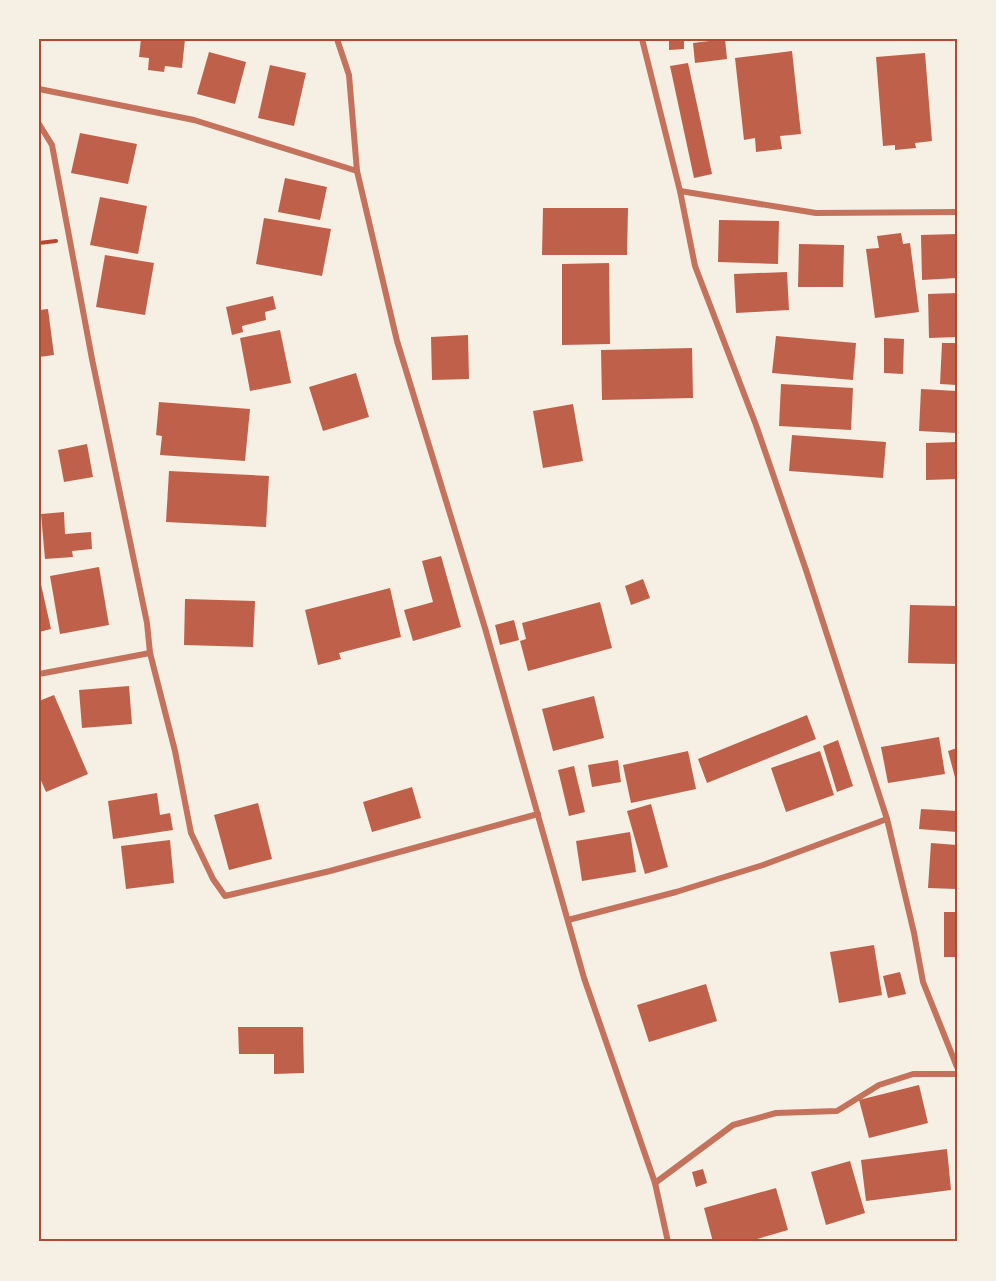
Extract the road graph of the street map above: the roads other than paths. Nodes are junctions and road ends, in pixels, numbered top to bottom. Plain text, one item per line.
1 (337, 39) edge
2 (642, 39) edge
3 (39, 89) edge
4 (39, 124) edge
5 (357, 171) junction
6 (680, 191) junction
7 (957, 212) edge
8 (150, 653) junction
9 (39, 674) edge
10 (538, 814) junction
11 (887, 819) junction
12 (568, 920) junction
13 (957, 1067) edge
14 (957, 1074) edge
15 (655, 1183) junction
16 (668, 1242) edge

1 - 5 street
2 - 6 street
3 - 5 street
4 - 8 street
5 - 10 street
6 - 7 street
6 - 11 street
8 - 9 street
8 - 10 street
10 - 12 street
11 - 12 street
11 - 13 street
12 - 15 street
14 - 15 street
15 - 16 street

